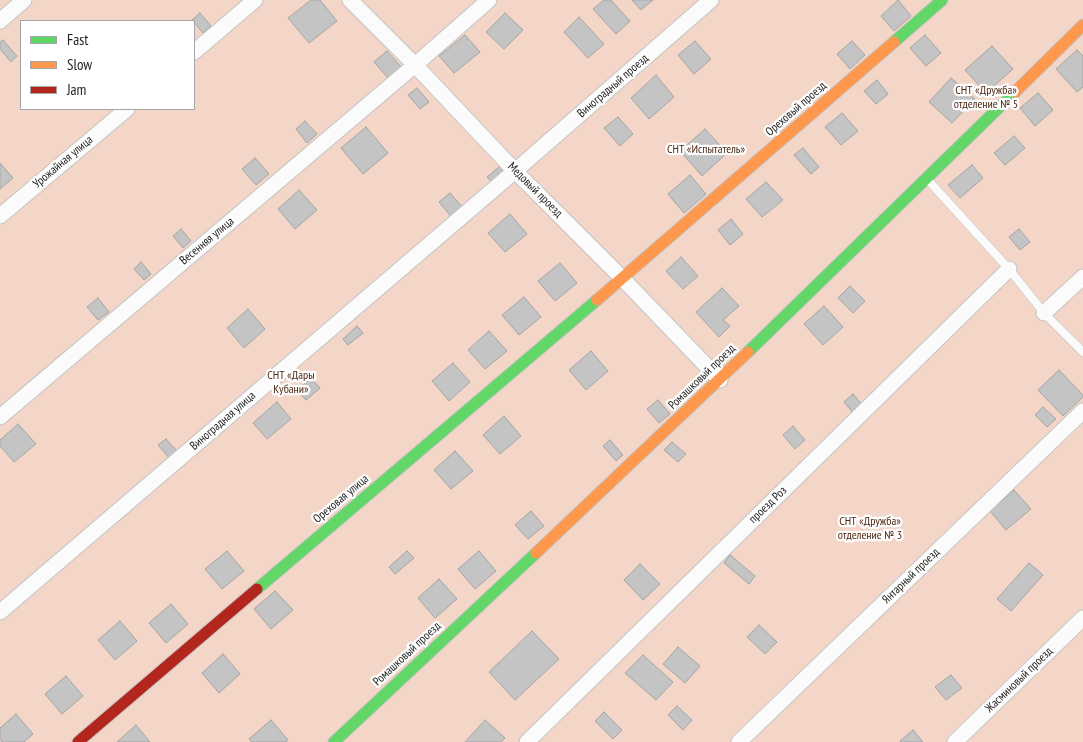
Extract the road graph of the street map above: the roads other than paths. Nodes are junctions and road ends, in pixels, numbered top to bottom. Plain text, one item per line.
1 (24, 0) edge
2 (255, 0) edge
3 (350, 0) edge
4 (489, 0) edge
5 (711, 0) edge
6 (942, 0) edge
7 (0, 21) edge
8 (1083, 25) edge
9 (195, 51) edge
10 (415, 65) junction
11 (126, 110) edge
12 (515, 171) junction
13 (926, 177) junction
14 (0, 216) edge
15 (1009, 269) junction
16 (1083, 277) edge
17 (622, 278) junction
18 (1044, 313) junction
19 (1083, 352) edge
20 (720, 380) junction
21 (1083, 411) edge
22 (0, 417) edge
23 (0, 612) edge
24 (1083, 618) edge
25 (78, 742) edge
26 (334, 742) edge
27 (527, 742) edge
28 (739, 742) edge
29 (955, 742) edge

1 - 7 street
2 - 9 street
3 - 10 street, Медовый проезд
4 - 10 street, Весенняя улица
5 - 12 street, Виноградный проезд
6 - 17 street, Ореховый проезд
8 - 13 street, Ромашковый проезд
10 - 12 street, Медовый проезд
10 - 22 street, Весенняя улица
11 - 14 street, Урожайная улица
12 - 17 street, Медовый проезд
12 - 23 street, Виноградная улица
13 - 15 lane
13 - 20 street, Ромашковый проезд
15 - 18 lane
15 - 27 street, проезд Роз
16 - 18 street
17 - 20 street, Медовый проезд
17 - 25 street, Ореховая улица
18 - 19 lane
20 - 26 street, Ромашковый проезд
21 - 28 street, Янтарный проезд
24 - 29 street, Жасминовый проезд

